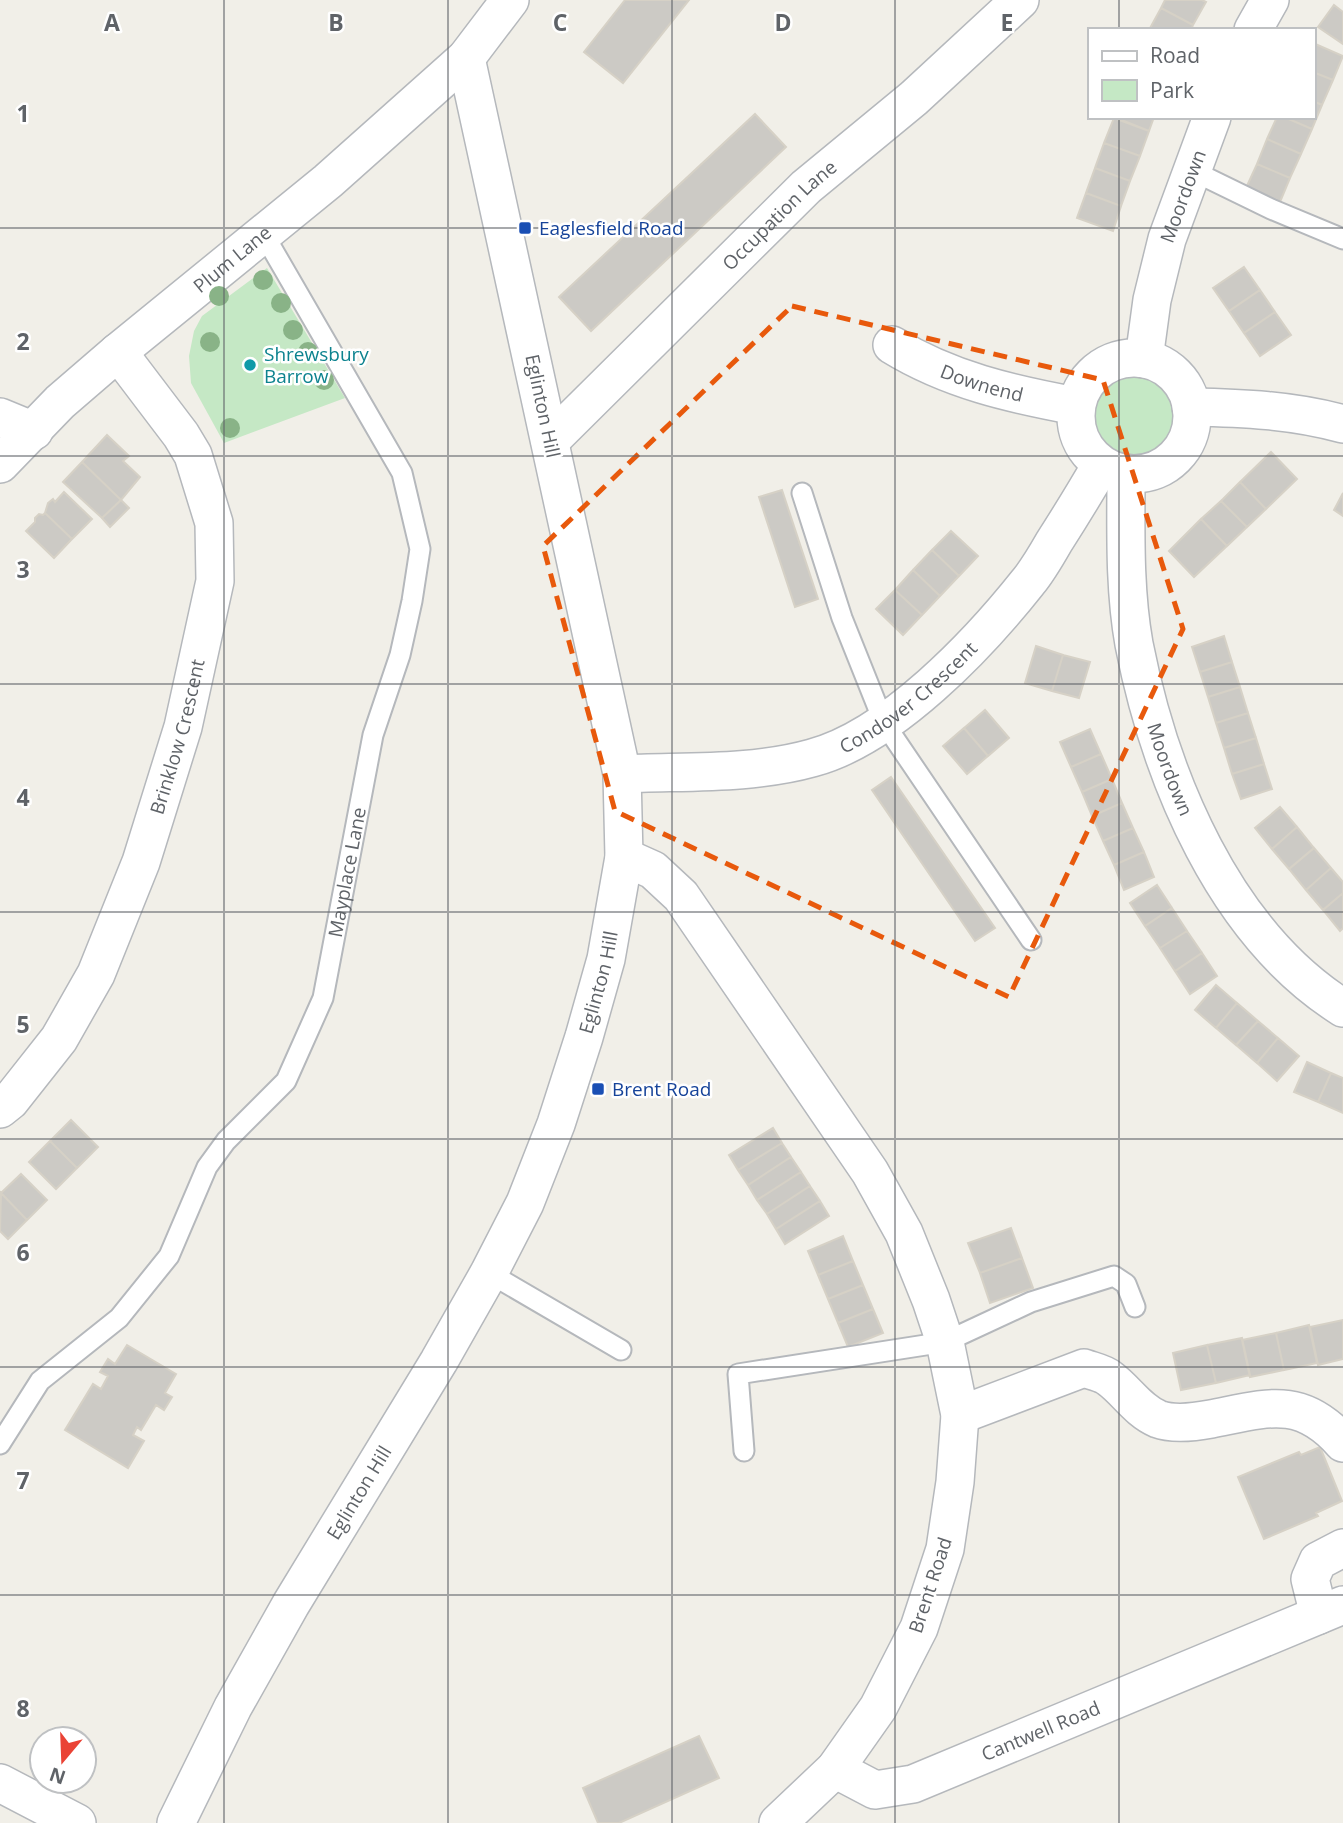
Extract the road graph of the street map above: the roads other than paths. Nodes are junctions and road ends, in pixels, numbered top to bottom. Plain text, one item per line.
1 (1020, 0) edge
2 (1270, 0) edge
3 (503, 4) edge
4 (1254, 28) edge
5 (466, 58) junction
6 (1211, 119) edge
7 (1191, 170) junction
8 (263, 233) junction
9 (1343, 239) edge
10 (892, 345) dead end
11 (118, 352) junction
12 (1144, 359) junction
13 (1076, 406) junction
14 (1191, 407) junction
15 (0, 417) edge
16 (1343, 424) edge
17 (34, 431) junction
18 (550, 440) junction
19 (0, 464) edge
20 (1113, 470) junction
21 (802, 493) dead end
22 (884, 723) junction
23 (622, 774) junction
24 (624, 857) junction
25 (1031, 940) dead end
26 (1343, 1008) edge
27 (0, 1109) edge
28 (489, 1273) junction
29 (1135, 1307) dead end
30 (945, 1342) junction
31 (621, 1350) dead end
32 (960, 1415) junction
33 (1343, 1443) edge
34 (0, 1444) edge
35 (744, 1451) dead end
36 (1343, 1548) edge
37 (1331, 1610) edge
38 (835, 1769) junction
39 (0, 1783) edge
40 (77, 1823) edge
41 (176, 1823) edge
42 (778, 1823) edge

1 - 18 street, Occupation Lane
2 - 4 street
3 - 5 street, Plum Lane
5 - 8 street, Plum Lane
5 - 18 street, Eglinton Hill
6 - 7 street, Moordown
7 - 9 lane
7 - 12 street, Moordown
8 - 11 street, Plum Lane
8 - 34 lane, Mayplace Lane
10 - 13 street, Downend
11 - 17 street, Plum Lane
11 - 27 street, Brinklow Crescent
12 - 13 street
12 - 14 street
13 - 20 street
14 - 16 street
14 - 20 street
15 - 17 street
17 - 19 street, Plum Lane
18 - 23 street, Eglinton Hill
20 - 22 street, Condover Crescent
20 - 26 street, Moordown
21 - 22 lane
22 - 23 street, Condover Crescent
22 - 25 lane
23 - 24 street, Eglinton Hill
24 - 28 street, Eglinton Hill
24 - 30 street, Brent Road
28 - 31 lane
28 - 41 street, Eglinton Hill
29 - 30 lane
30 - 32 street, Brent Road
30 - 35 lane
32 - 33 street
32 - 38 street, Brent Road
36 - 37 street, Cantwell Road
37 - 38 street, Cantwell Road
38 - 42 street
39 - 40 street

